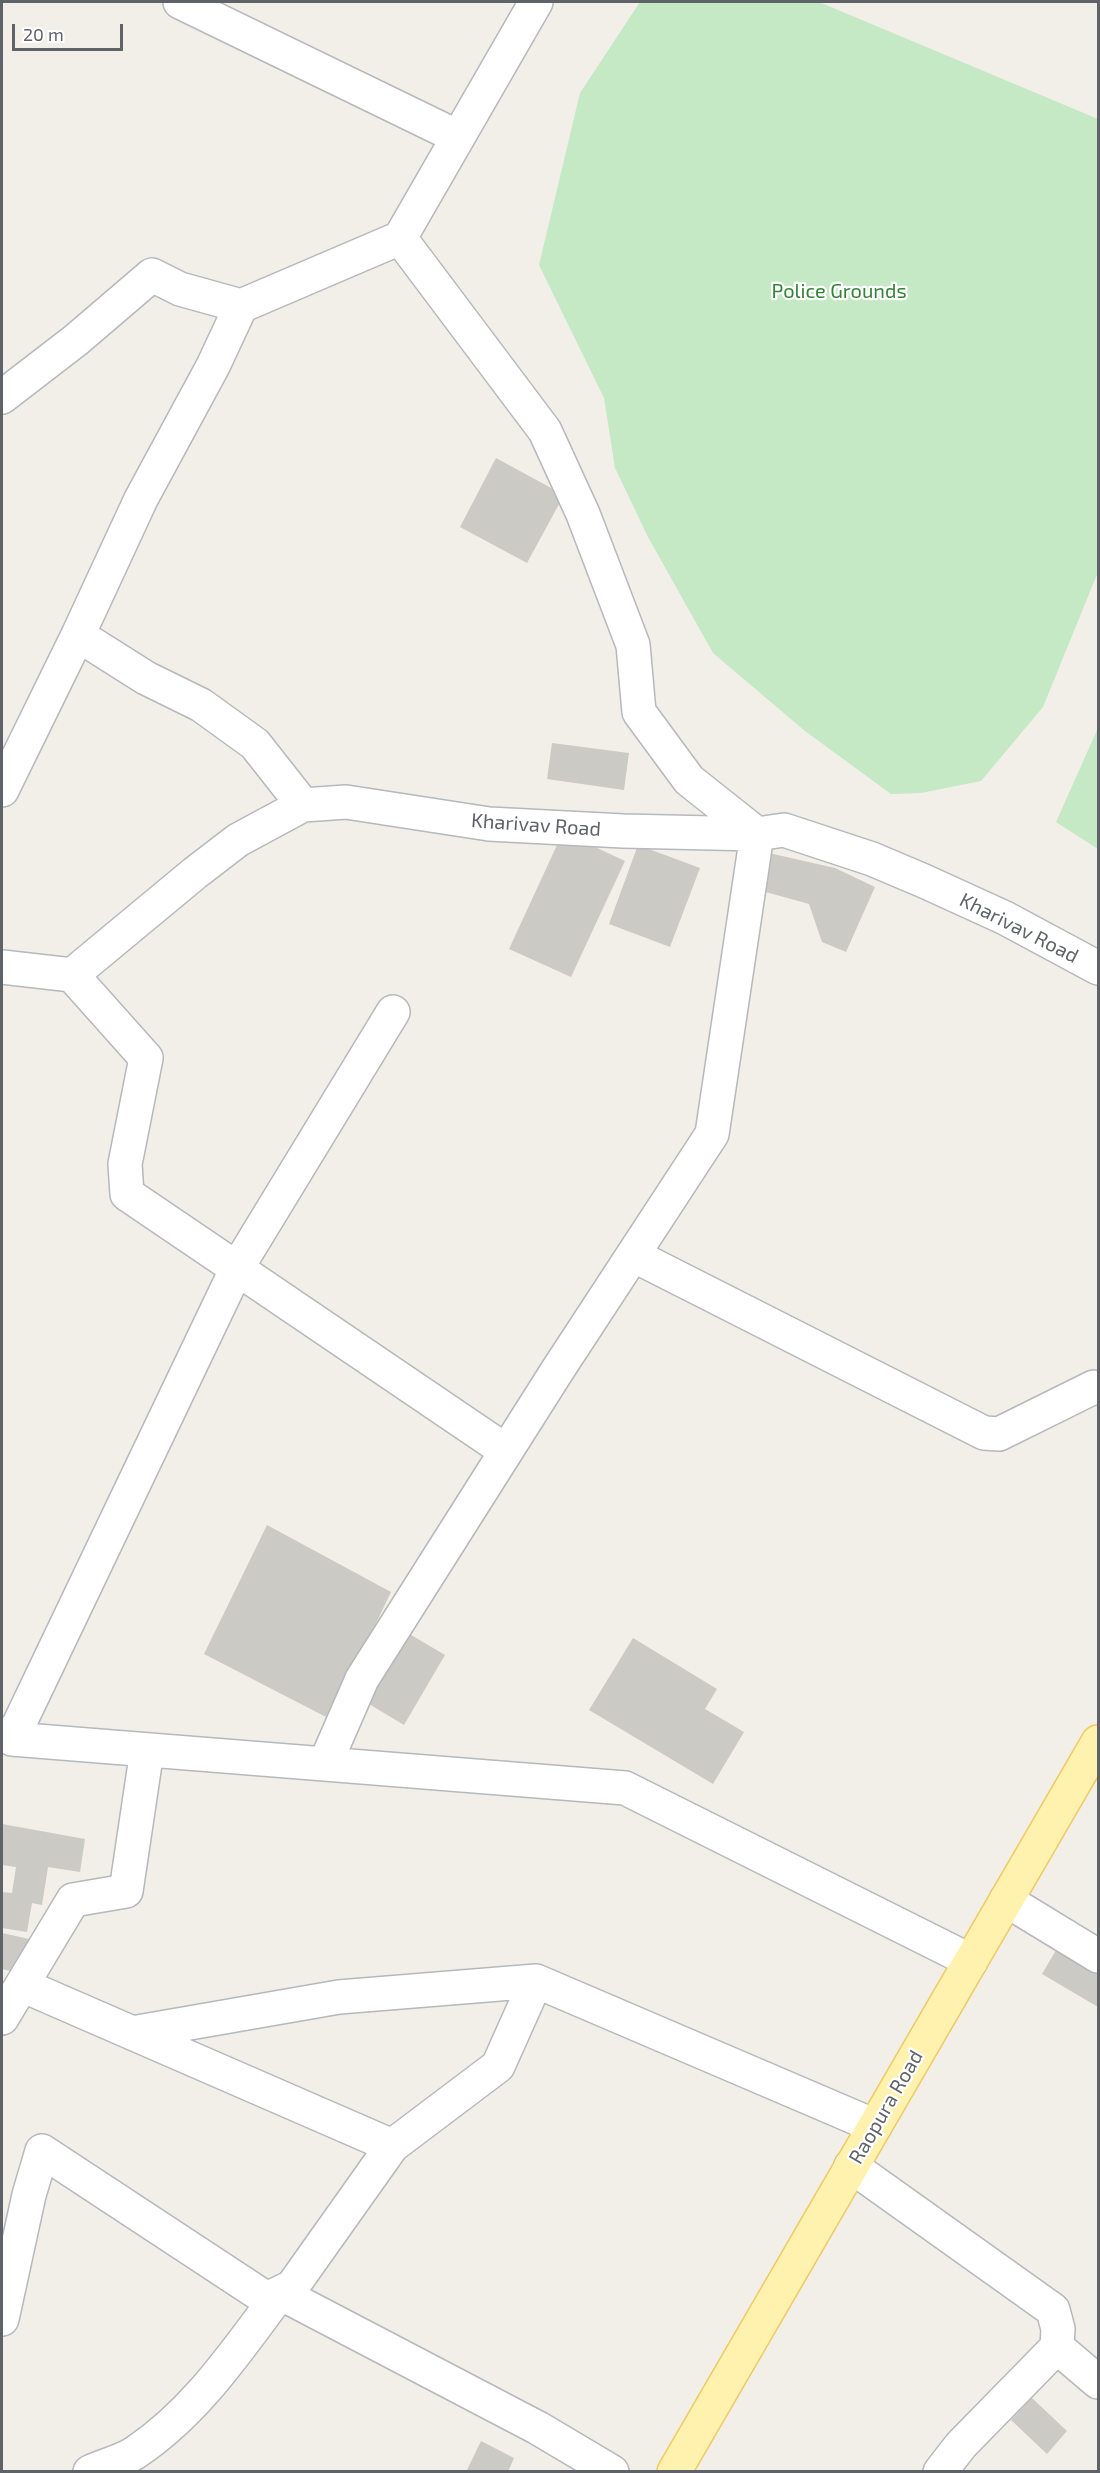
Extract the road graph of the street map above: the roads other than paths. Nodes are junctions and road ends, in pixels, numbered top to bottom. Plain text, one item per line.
1 (180, 2) edge
2 (536, 2) edge
3 (232, 13) edge
4 (458, 137) junction
5 (400, 238) junction
6 (241, 306) junction
7 (2, 397) edge
8 (78, 634) junction
9 (2, 790) edge
10 (303, 805) junction
11 (757, 834) junction
12 (2, 967) edge
13 (1098, 968) edge
14 (72, 975) junction
15 (393, 1012) dead end
16 (633, 1255) junction
17 (237, 1268) junction
18 (1097, 1384) edge
19 (506, 1451) junction
20 (7, 1736) edge
21 (1098, 1742) edge
22 (147, 1750) junction
23 (326, 1764) junction
24 (1006, 1900) junction
25 (1098, 1956) edge
26 (971, 1961) junction
27 (536, 1981) junction
28 (22, 1985) junction
29 (2, 2018) edge
30 (132, 2033) junction
31 (875, 2126) junction
32 (393, 2146) junction
33 (851, 2166) junction
34 (280, 2293) junction
35 (2, 2319) edge
36 (1057, 2347) junction
37 (1098, 2382) edge
38 (90, 2472) edge
39 (612, 2472) edge
40 (674, 2472) edge
41 (940, 2472) edge

1 - 3 street
2 - 4 street
3 - 4 street
4 - 5 street
5 - 6 street
5 - 11 street
6 - 7 street
6 - 8 street
8 - 9 street
8 - 10 street
10 - 11 street, Kharivav Road
10 - 14 street, Kharivav Road
11 - 13 street, Kharivav Road
11 - 16 street
12 - 14 street
14 - 17 street
15 - 17 street
16 - 18 street
16 - 19 street
17 - 19 street
17 - 20 street
19 - 23 street
20 - 22 street
21 - 24 main road, Raopura Road
22 - 23 street
22 - 28 street
23 - 26 street
24 - 25 street
24 - 26 main road, Raopura Road
26 - 31 main road, Raopura Road
27 - 30 street
27 - 31 street
27 - 32 street
28 - 29 street
28 - 30 street
30 - 32 street
31 - 33 main road, Raopura Road
32 - 34 street
33 - 36 street
33 - 40 main road, Raopura Road
34 - 35 street
34 - 38 street
34 - 39 street
36 - 37 street
36 - 41 street

